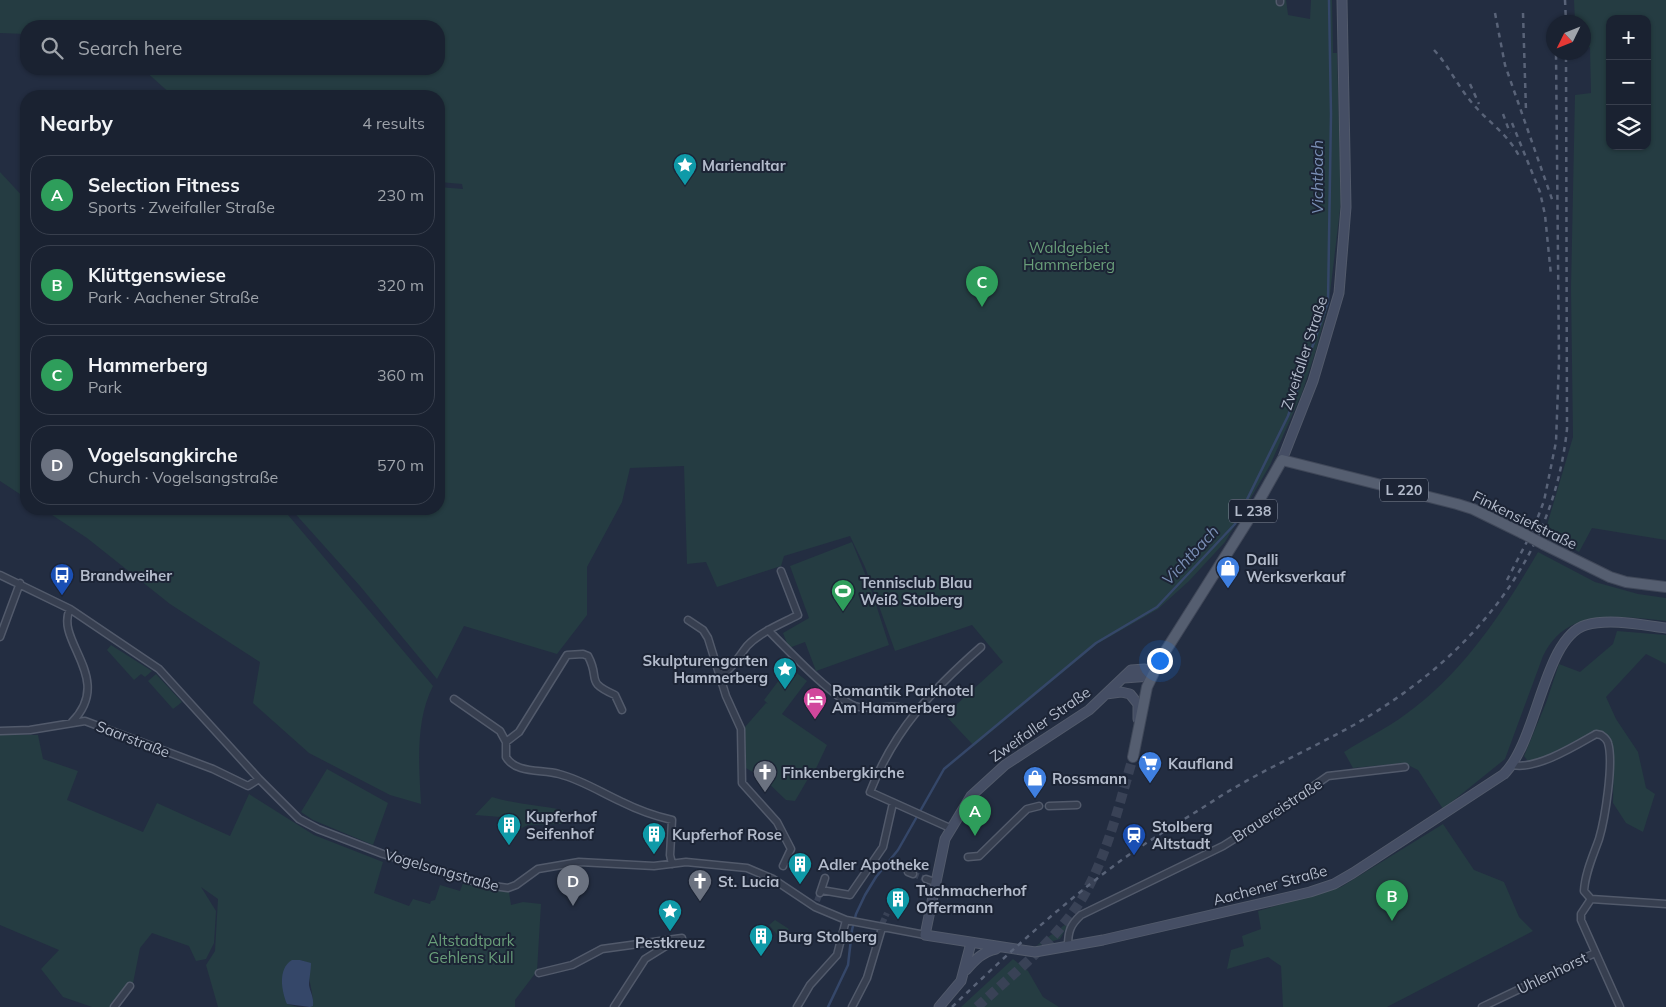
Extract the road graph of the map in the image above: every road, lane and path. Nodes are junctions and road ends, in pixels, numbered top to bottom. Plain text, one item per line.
1 (1342, 0) edge
2 (1282, 460) junction
3 (781, 571) dead end
4 (0, 575) edge
5 (20, 583) junction
6 (1666, 587) edge
7 (70, 609) junction
8 (688, 620) dead end
9 (1666, 628) edge
10 (768, 630) junction
11 (1, 637) edge
12 (982, 647) dead end
13 (721, 676) junction
14 (1151, 676) junction
15 (1106, 694) junction
16 (454, 699) dead end
17 (622, 710) dead end
18 (915, 714) junction
19 (72, 722) junction
20 (1138, 725) junction
21 (0, 730) edge
22 (506, 742) junction
23 (1133, 757) tunnel mouth
24 (1513, 765) junction
25 (1405, 767) dead end
26 (259, 779) junction
27 (893, 803) junction
28 (1077, 805) dead end
29 (1039, 806) dead end
30 (1049, 806) dead end
31 (950, 828) junction
32 (968, 857) dead end
33 (672, 864) junction
34 (783, 866) dead end
35 (825, 878) dead end
36 (1591, 899) junction
37 (816, 904) joint
38 (1666, 904) edge
39 (849, 920) junction
40 (882, 926) junction
41 (925, 935) junction
42 (971, 943) junction
43 (1068, 946) junction
44 (1003, 948) junction
45 (1595, 952) junction
46 (965, 972) junction
47 (539, 973) dead end
48 (130, 986) dead end
49 (114, 1007) edge
50 (614, 1007) edge
51 (797, 1007) edge
52 (852, 1007) edge
53 (939, 1007) edge
54 (1482, 1007) edge
55 (1620, 1007) edge

1 - 2 street, Zweifaller Straße / L 238
2 - 6 main road, Finkensiefstraße / L 220, bridge
2 - 14 main road, Zweifaller Straße / L 238
3 - 10 street
4 - 5 street, Vogelsangstraße
5 - 7 street, Vogelsangstraße
5 - 11 street
7 - 19 street
7 - 26 street, Vogelsangstraße
8 - 13 street
9 - 24 street, Aachener Straße
10 - 13 street
10 - 18 street
12 - 18 street
13 - 34 street
14 - 15 street, Zweifaller Straße
14 - 20 main road, L 238
15 - 20 street
15 - 31 street, Zweifaller Straße
16 - 22 street
17 - 22 street
18 - 27 street
19 - 21 street, Saarstraße
19 - 26 street, Saarstraße
20 - 23 main road, L 238
22 - 33 street
24 - 36 street
24 - 43 street, Aachener Straße
25 - 43 street, Brauereistraße
26 - 33 street, Vogelsangstraße
27 - 31 street
27 - 35 street
28 - 30 street
29 - 32 street
31 - 41 street, Zweifaller Straße
33 - 37 street, Vogelsangstraße
36 - 38 street
36 - 45 street
37 - 39 street, Aachener Straße
39 - 40 street, Aachener Straße
39 - 51 street
40 - 41 street, Aachener Straße
40 - 52 street
41 - 42 street, Aachener Straße
42 - 44 street, Aachener Straße
42 - 46 street
43 - 44 street, Aachener Straße
44 - 46 street
45 - 54 street, Uhlenhorst
45 - 55 street
46 - 53 street
47 - 50 street
48 - 49 street

